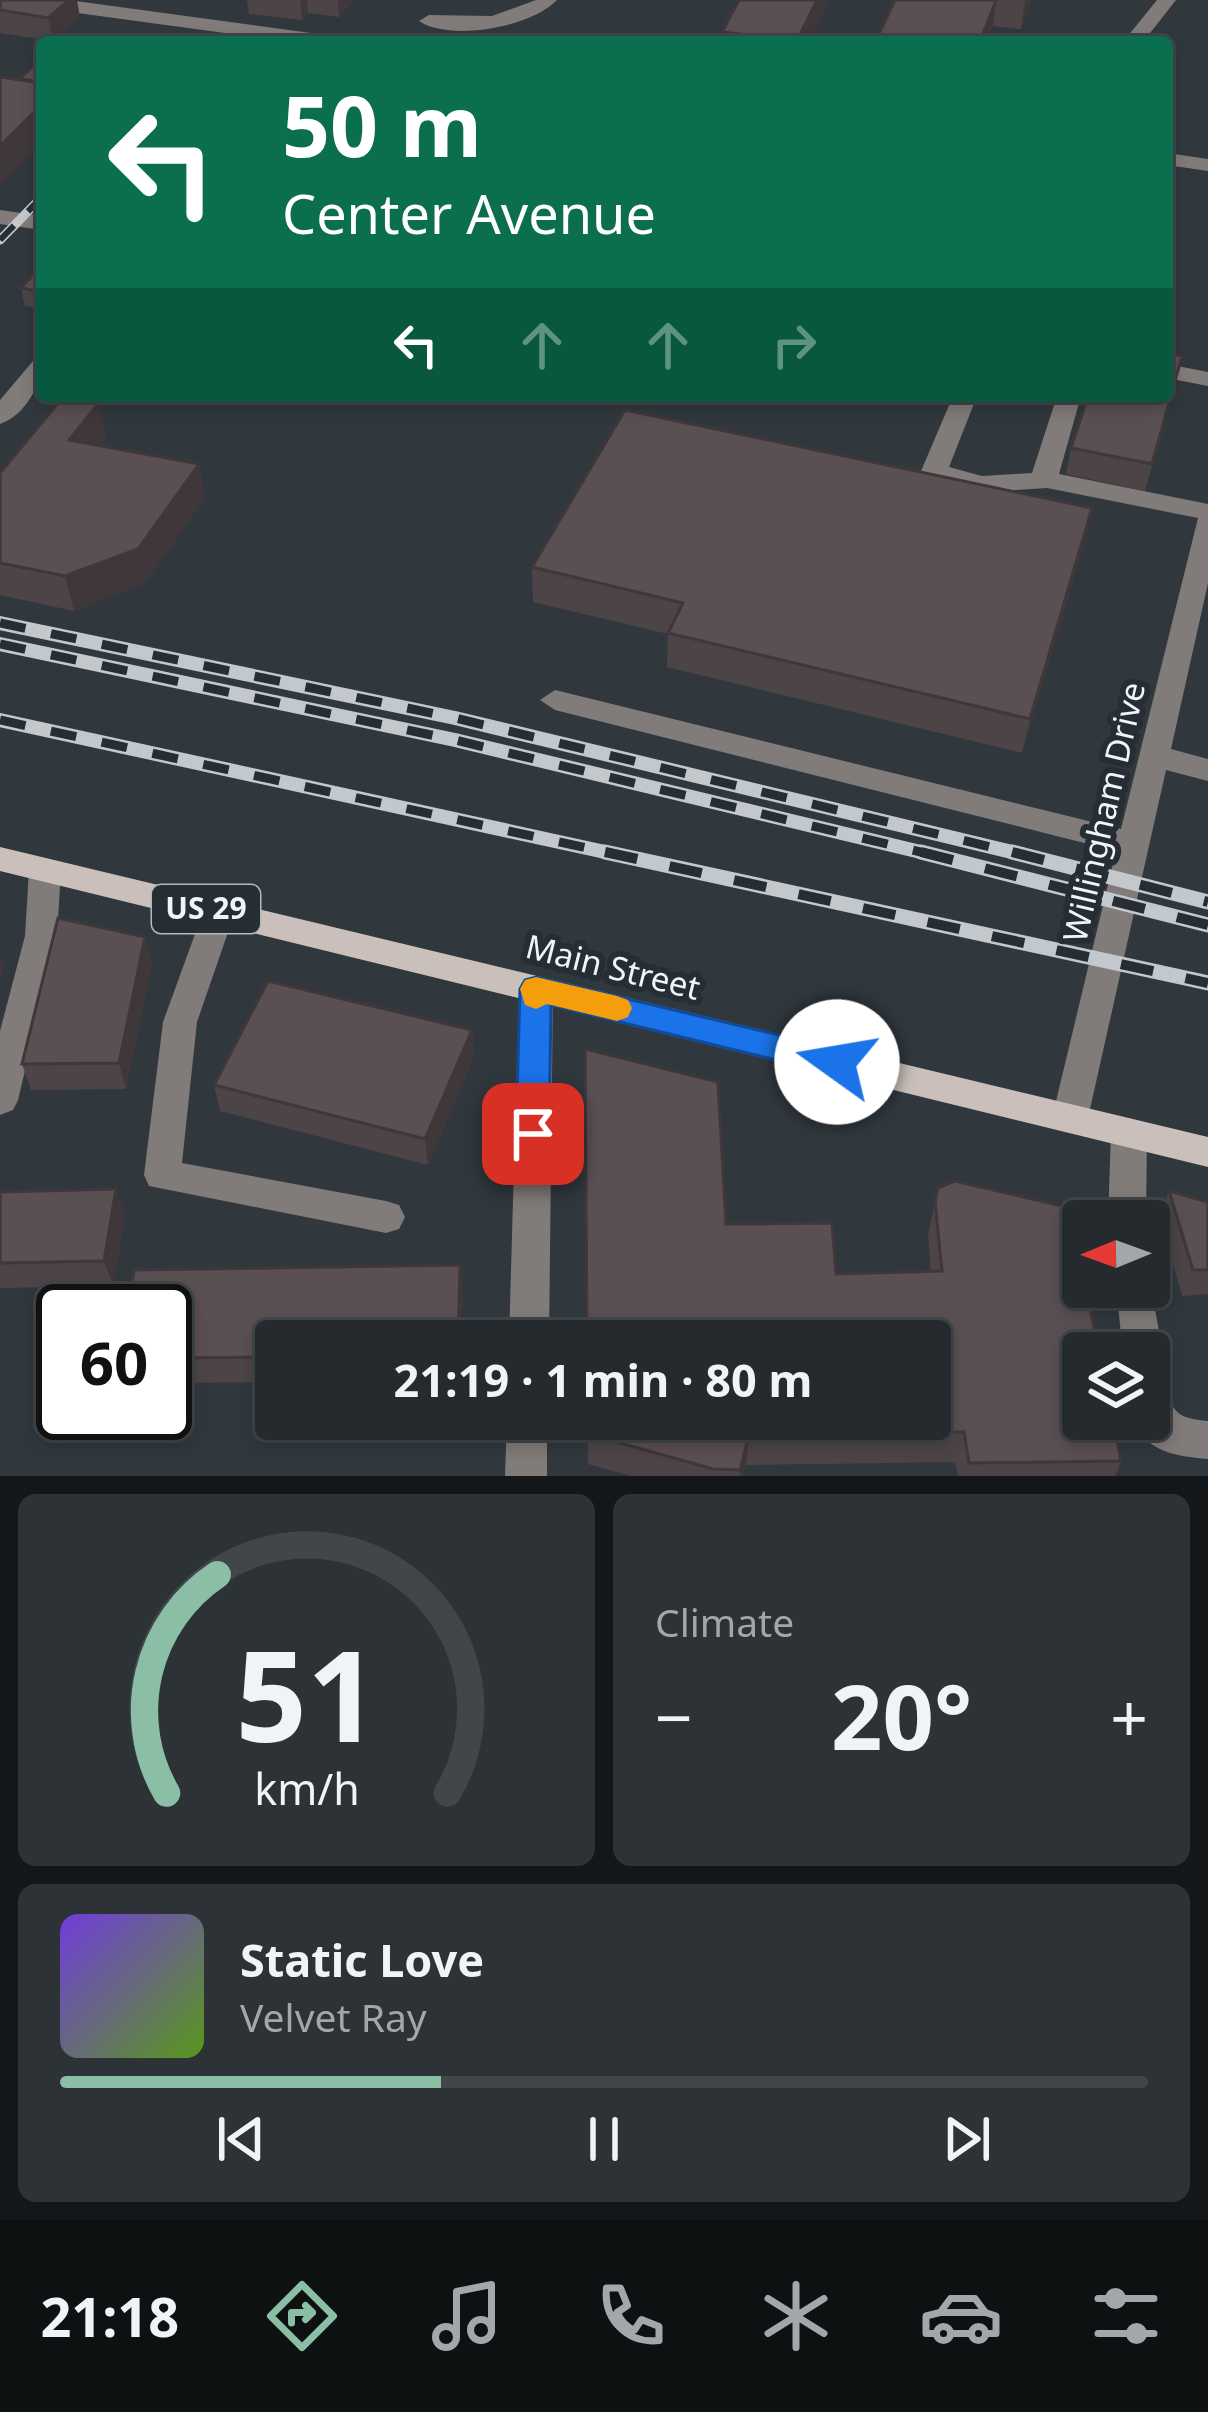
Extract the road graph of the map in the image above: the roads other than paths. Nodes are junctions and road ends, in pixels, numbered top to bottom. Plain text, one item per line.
1 (26, 0) edge
2 (418, 0) edge
3 (548, 0) edge
4 (1167, 0) edge
5 (65, 3) edge
6 (429, 21) junction
7 (292, 36) edge
8 (422, 36) edge
9 (1138, 36) edge
10 (1173, 160) edge
11 (1208, 165) edge
12 (0, 217) edge
13 (36, 223) edge
14 (1173, 372) edge
15 (36, 373) edge
16 (1208, 379) edge
17 (963, 402) edge
18 (1068, 402) edge
19 (0, 416) edge
20 (1047, 480) junction
21 (1208, 512) edge
22 (1208, 523) edge
23 (1203, 566) edge
24 (555, 700) dead end
25 (1154, 756) junction
26 (1208, 770) edge
27 (1134, 844) junction
28 (0, 859) edge
29 (45, 870) junction
30 (219, 912) junction
31 (536, 989) junction
32 (0, 1100) edge
33 (1070, 1118) junction
34 (1129, 1133) junction
35 (1208, 1152) edge
36 (1127, 1200) edge
37 (386, 1216) dead end
38 (529, 1320) edge
39 (1170, 1435) edge
40 (527, 1440) edge
41 (1208, 1440) edge
42 (526, 1476) edge

1 - 5 street
2 - 6 street
3 - 6 street
4 - 9 street
5 - 7 street
6 - 8 street
10 - 11 street
12 - 13 street
14 - 16 street
15 - 19 street
17 - 20 street
18 - 20 street
20 - 21 street
22 - 23 street, Willingham Drive
23 - 25 street, Willingham Drive
24 - 27 street
25 - 26 street
25 - 27 street, Willingham Drive
27 - 33 street, Willingham Drive
28 - 29 main road, Main Street / US 29
29 - 30 main road, Main Street / US 29
29 - 32 street
30 - 31 main road, Main Street / US 29
30 - 37 street
31 - 33 main road, Main Street / US 29
31 - 38 street
33 - 34 main road, Main Street / US 29
34 - 35 main road, Main Street / US 29
34 - 36 street
39 - 41 street
40 - 42 street

